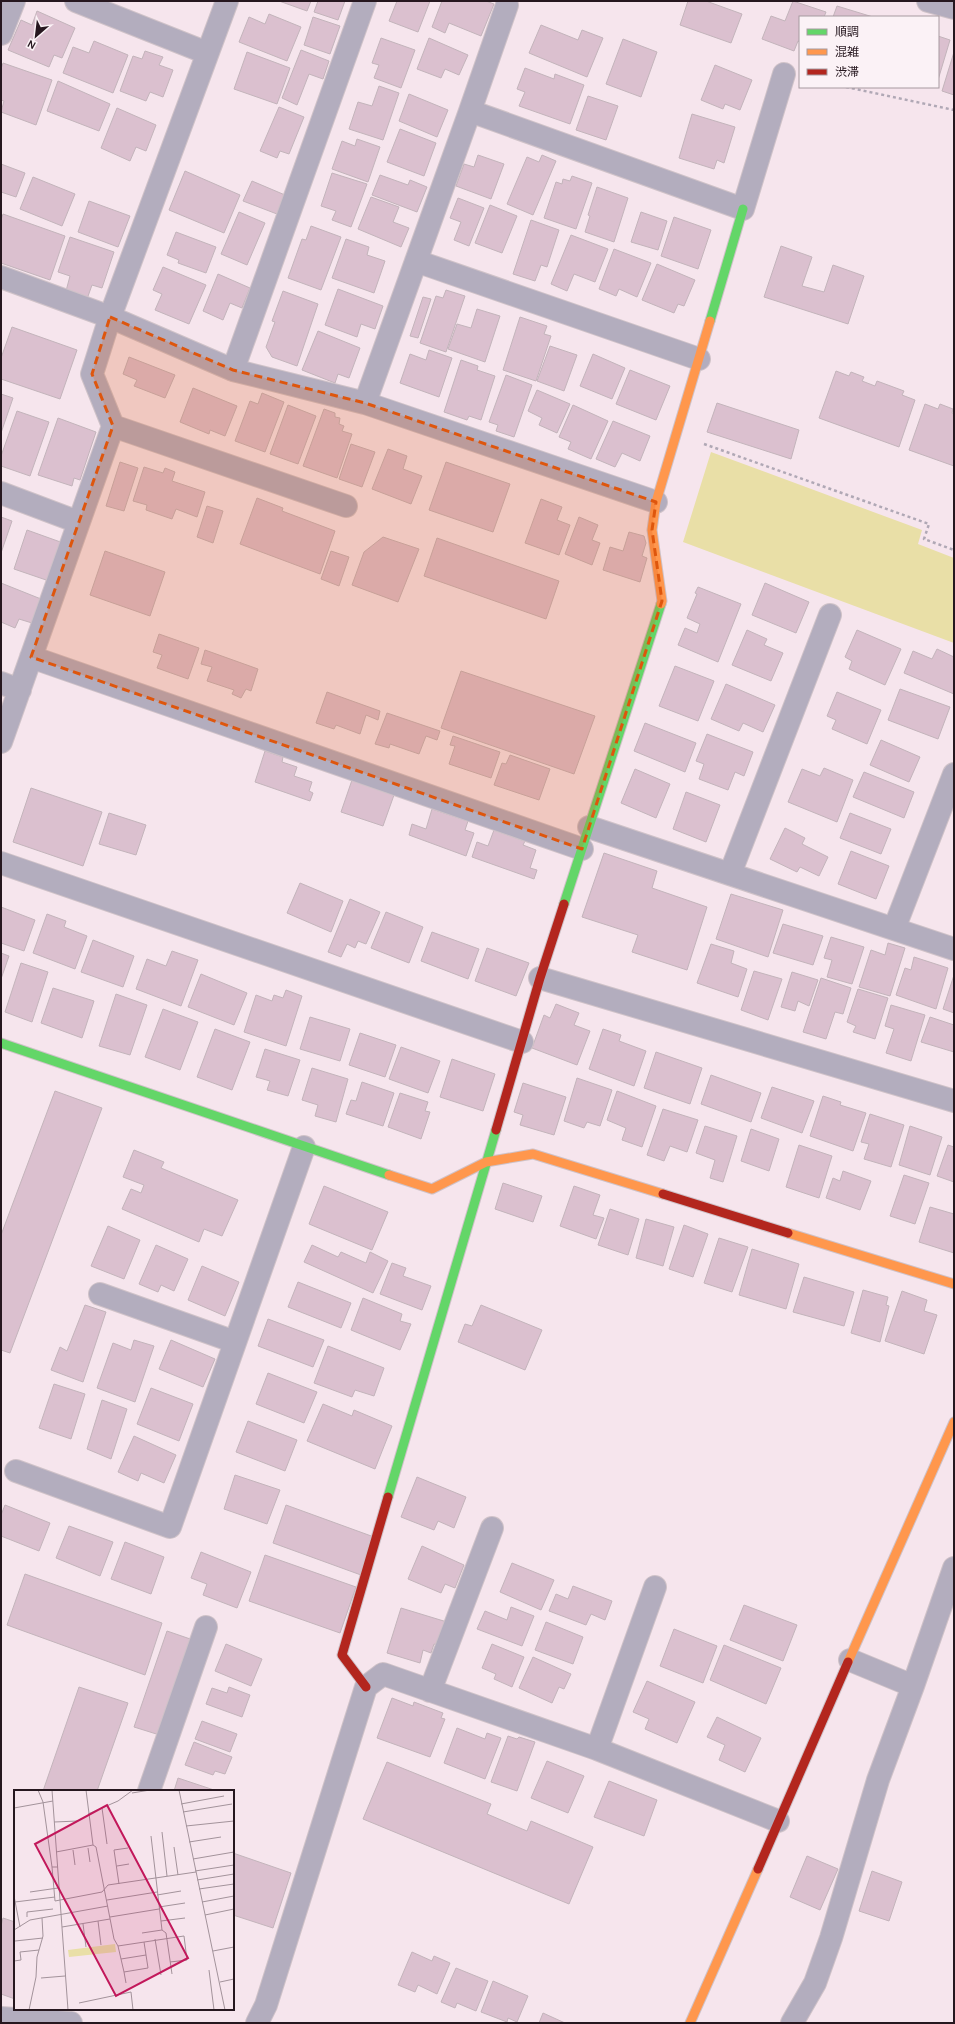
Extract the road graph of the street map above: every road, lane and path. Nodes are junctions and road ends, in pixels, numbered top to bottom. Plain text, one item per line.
1 (14, 1) edge
2 (76, 1) edge
3 (227, 1) edge
4 (365, 1) edge
5 (928, 1) edge
6 (507, 5) dead end
7 (954, 8) edge
8 (1, 34) edge
9 (208, 53) junction
10 (784, 74) dead end
11 (851, 88) edge
12 (954, 110) edge
13 (470, 111) junction
14 (743, 209) junction
15 (416, 261) junction
16 (1, 277) edge
17 (110, 317) junction
18 (699, 359) junction
19 (233, 370) junction
20 (365, 403) junction
21 (113, 426) junction
22 (677, 434) junction
23 (1, 494) edge
24 (656, 502) junction
25 (346, 506) dead end
26 (78, 522) junction
27 (954, 550) edge
28 (830, 615) dead end
29 (31, 657) junction
30 (10, 686) edge
31 (1, 742) edge
32 (954, 774) edge
33 (589, 827) junction
34 (582, 849) junction
35 (1, 863) edge
36 (730, 874) junction
37 (894, 929) junction
38 (954, 949) edge
39 (540, 978) junction
40 (522, 1042) junction
41 (1, 1043) edge
42 (954, 1102) edge
43 (304, 1147) junction
44 (486, 1162) junction
45 (954, 1284) edge
46 (100, 1294) dead end
47 (235, 1342) junction
48 (953, 1426) edge
49 (16, 1471) dead end
50 (492, 1528) dead end
51 (954, 1568) edge
52 (655, 1587) dead end
53 (206, 1627) dead end
54 (850, 1660) junction
55 (913, 1686) junction
56 (366, 1687) junction
57 (430, 1691) junction
58 (597, 1749) junction
59 (149, 1790) edge
60 (778, 1821) junction
61 (73, 2010) edge
62 (1, 2018) edge
63 (68, 2023) edge
64 (71, 2023) edge
65 (257, 2023) edge
66 (690, 2023) edge
67 (792, 2023) edge

1 - 8 street
2 - 9 street
3 - 9 street
4 - 19 street
5 - 7 street
6 - 13 street
9 - 17 street
10 - 14 street
11 - 12 path
13 - 14 street
13 - 15 street
14 - 18 street
15 - 18 street
15 - 20 street
16 - 17 street
17 - 19 street
17 - 21 street
18 - 22 street
19 - 20 street
20 - 24 street
21 - 25 street
21 - 26 street
22 - 24 street
22 - 27 path
23 - 26 street
24 - 33 street
26 - 29 street
28 - 36 street
29 - 30 street
29 - 34 street
30 - 31 street
32 - 37 street
33 - 34 street
33 - 36 street
34 - 39 street
35 - 40 street
36 - 37 street
37 - 38 street
39 - 40 street
39 - 42 street
40 - 44 street
41 - 43 street
43 - 44 street
43 - 47 street
44 - 45 street
44 - 56 street
46 - 47 street
47 - 49 street
48 - 54 street
50 - 57 street
51 - 55 street
52 - 58 street
53 - 59 street
54 - 55 street
54 - 60 street
55 - 67 street
56 - 57 street
56 - 65 street
57 - 58 street
58 - 60 street
60 - 66 street
61 - 63 street
62 - 63 street
63 - 64 street

